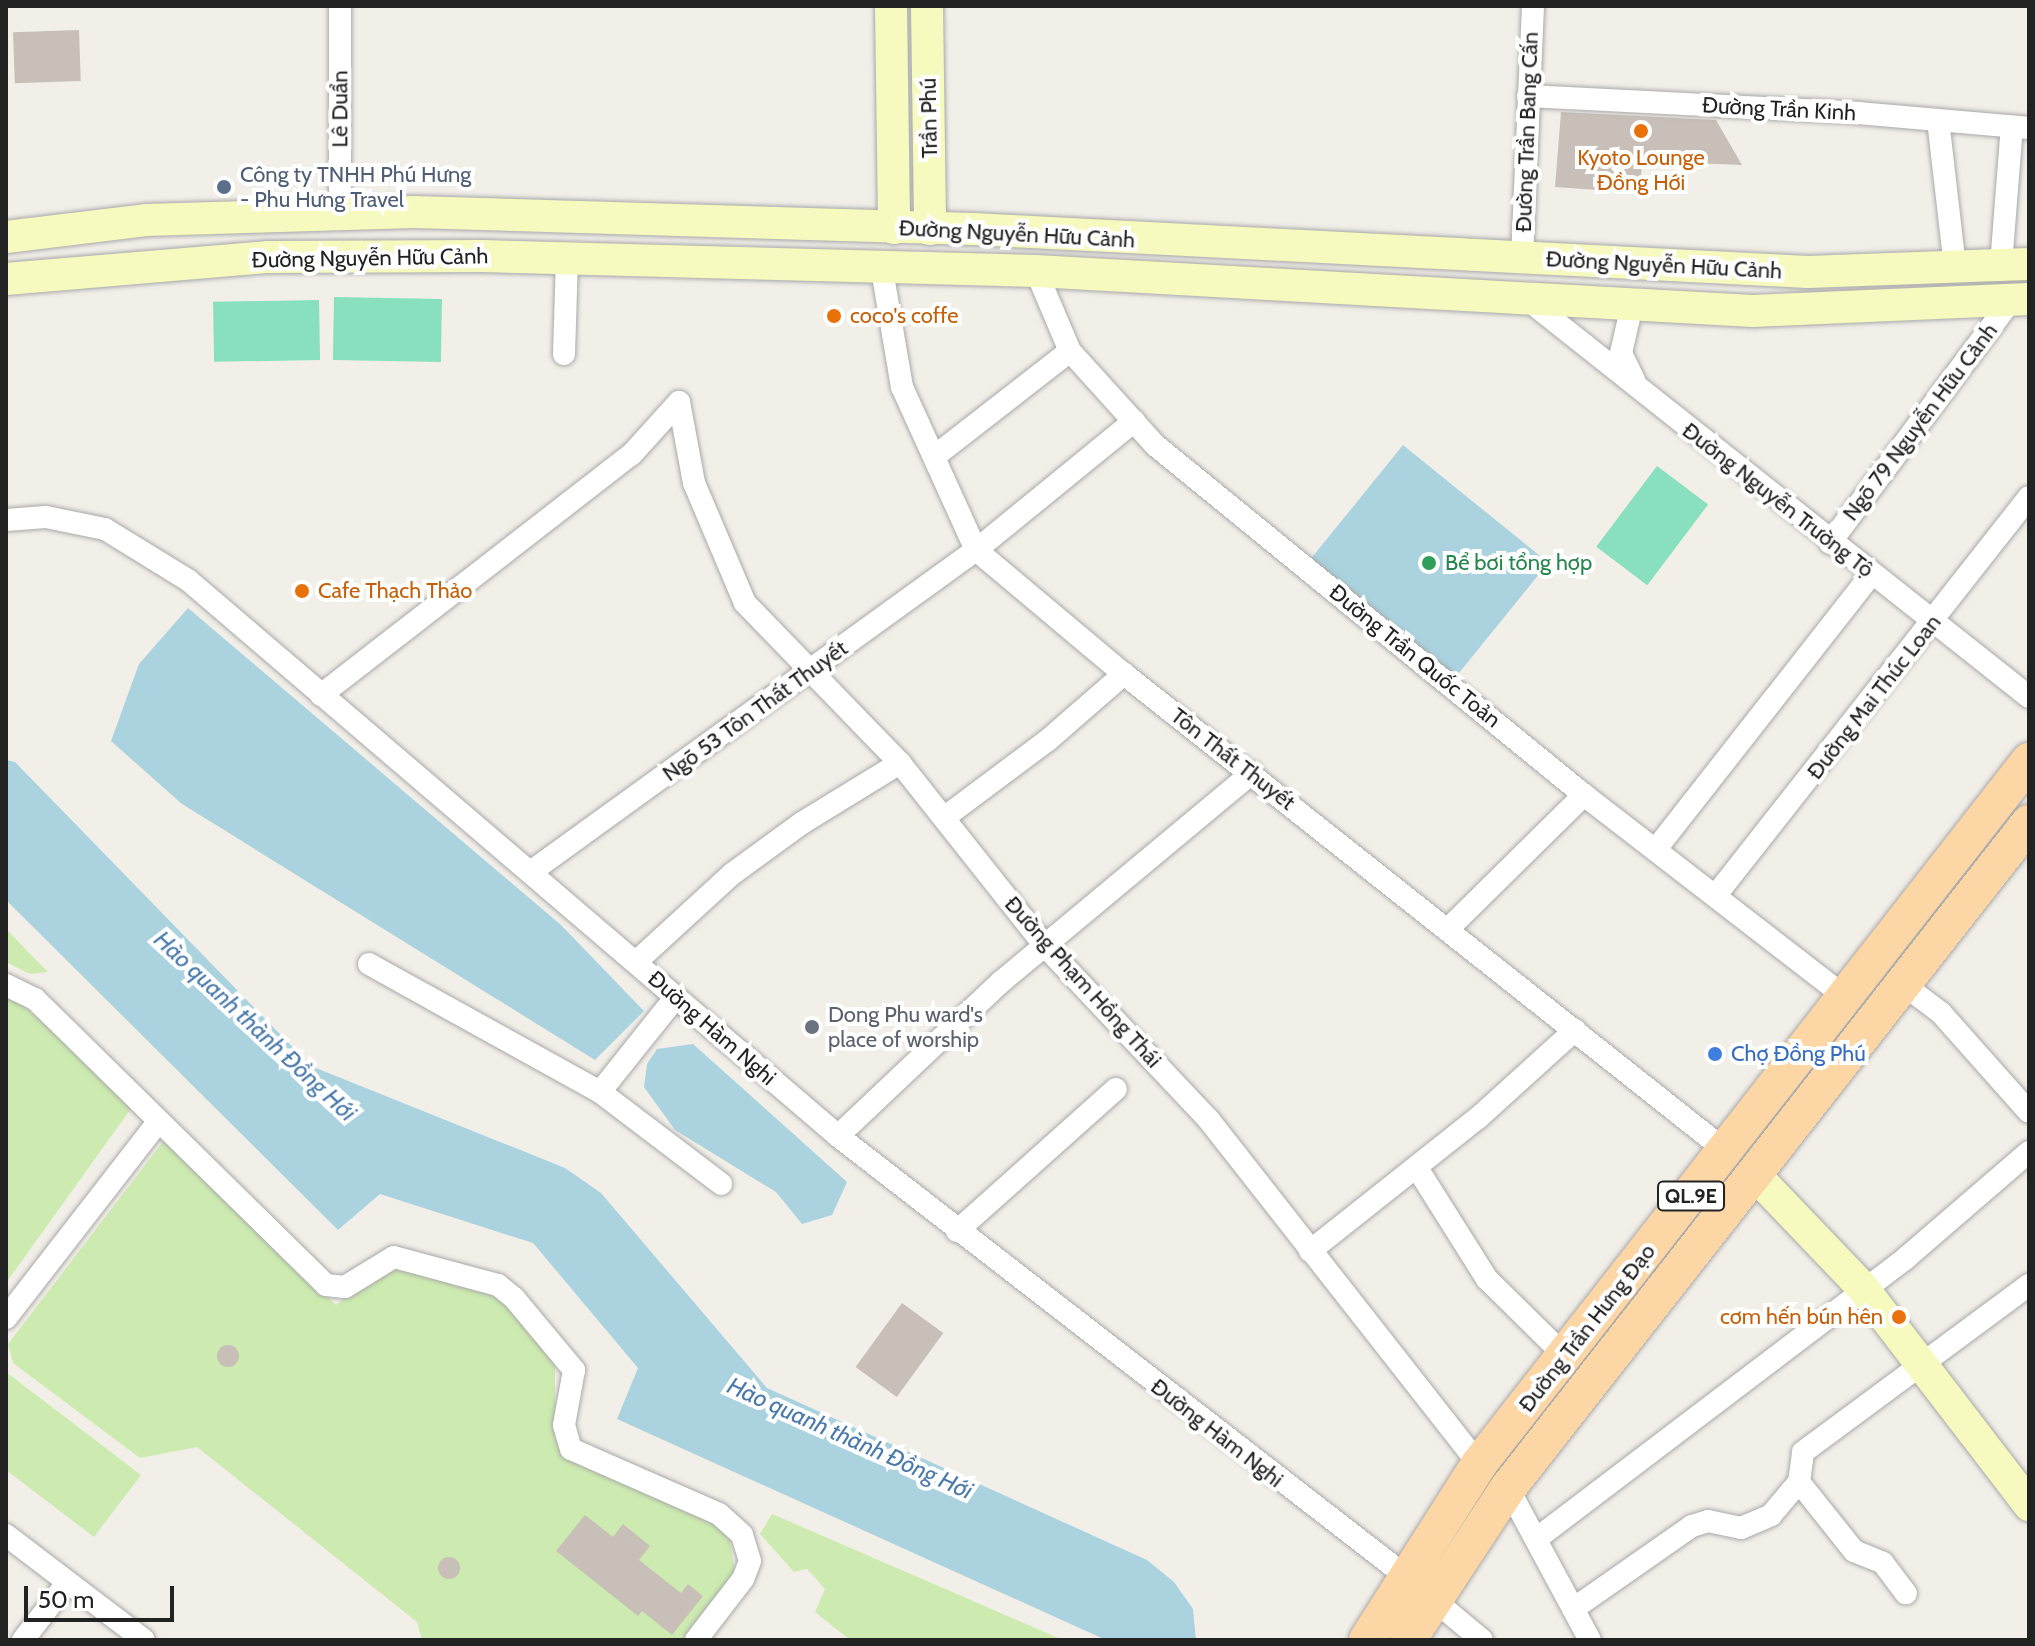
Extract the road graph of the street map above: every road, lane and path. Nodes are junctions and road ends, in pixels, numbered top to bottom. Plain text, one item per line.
1 (340, 6) edge
2 (891, 6) edge
3 (927, 6) edge
4 (1533, 6) edge
5 (1528, 96) junction
6 (1938, 120) junction
7 (2021, 127) edge
8 (340, 212) junction
9 (889, 228) junction
10 (930, 229) junction
11 (6, 237) edge
12 (338, 255) junction
13 (567, 258) junction
14 (1522, 258) junction
15 (1639, 264) junction
16 (2015, 264) edge
17 (1955, 268) junction
18 (882, 270) junction
19 (1036, 271) junction
20 (6, 279) edge
21 (1528, 300) junction
22 (2020, 300) edge
23 (1632, 305) junction
24 (1070, 351) junction
25 (564, 354) dead end
26 (1644, 394) junction
27 (1134, 421) junction
28 (935, 456) junction
29 (2029, 497) edge
30 (6, 520) edge
31 (1830, 543) junction
32 (976, 550) junction
33 (1872, 574) junction
34 (1935, 621) junction
35 (811, 671) junction
36 (1124, 674) junction
37 (321, 695) junction
38 (2029, 697) edge
39 (2029, 761) edge
40 (900, 763) junction
41 (1252, 773) junction
42 (1584, 795) junction
43 (945, 817) junction
44 (2029, 823) edge
45 (1656, 849) junction
46 (532, 871) junction
47 (1716, 895) junction
48 (1448, 929) junction
49 (1046, 947) junction
50 (636, 962) junction
51 (369, 964) dead end
52 (6, 985) edge
53 (1904, 985) junction
54 (1845, 997) junction
55 (675, 998) junction
56 (1575, 1030) junction
57 (1116, 1089) dead end
58 (600, 1092) junction
59 (2029, 1112) edge
60 (159, 1121) junction
61 (838, 1136) junction
62 (1726, 1151) junction
63 (2029, 1152) edge
64 (1417, 1168) junction
65 (1756, 1176) junction
66 (721, 1184) dead end
67 (957, 1231) junction
68 (1310, 1251) junction
69 (2029, 1285) edge
70 (1862, 1287) junction
71 (6, 1318) edge
72 (1566, 1357) junction
73 (1923, 1363) junction
74 (1479, 1464) junction
75 (1799, 1482) junction
76 (1508, 1488) junction
77 (2029, 1505) edge
78 (6, 1535) edge
79 (1536, 1539) junction
80 (68, 1582) junction
81 (1421, 1588) junction
82 (1906, 1593) dead end
83 (1573, 1609) junction
84 (23, 1640) edge
85 (144, 1640) edge
86 (696, 1640) edge
87 (1367, 1640) edge
88 (1408, 1640) edge
89 (1482, 1640) edge
90 (1590, 1640) edge

1 - 8 street, Lê Duẩn
2 - 9 main road, Trần Phú
3 - 10 main road, Trần Phú
4 - 5 street, Đường Trần Bang Cấn
5 - 6 street, Đường Trần Kinh
5 - 14 street, Đường Trần Bang Cấn
6 - 7 street, Đường Trần Kinh
6 - 17 street
7 - 16 street
8 - 9 main road, Đường Nguyễn Hữu Cảnh
8 - 11 main road, Đường Nguyễn Hữu Cảnh
8 - 12 main road
9 - 10 main road, Đường Nguyễn Hữu Cảnh
9 - 18 main road, Trần Phú
10 - 14 main road, Đường Nguyễn Hữu Cảnh
12 - 13 main road, Đường Nguyễn Hữu Cảnh
12 - 20 main road, Đường Nguyễn Hữu Cảnh
13 - 18 main road, Đường Nguyễn Hữu Cảnh
13 - 25 street
14 - 15 main road, Đường Nguyễn Hữu Cảnh
14 - 21 main road
15 - 17 main road, Đường Nguyễn Hữu Cảnh
15 - 23 main road
16 - 17 main road, Đường Nguyễn Hữu Cảnh
18 - 19 main road, Đường Nguyễn Hữu Cảnh
18 - 28 street, Tôn Thất Thuyết
19 - 21 main road, Đường Nguyễn Hữu Cảnh
19 - 24 street, Đường Trần Quốc Toản
21 - 23 main road, Đường Nguyễn Hữu Cảnh
21 - 26 street, Đường Nguyễn Trường Tộ
22 - 23 main road, Đường Nguyễn Hữu Cảnh
22 - 31 street, Ngõ 79 Nguyễn Hữu Cảnh
23 - 26 street
24 - 27 street, Đường Trần Quốc Toản
24 - 28 street
26 - 31 street, Đường Nguyễn Trường Tộ
27 - 32 street, Ngõ 53 Tôn Thất Thuyết
27 - 42 street, Đường Trần Quốc Toản
28 - 32 street, Tôn Thất Thuyết
29 - 34 street, Đường Mai Thúc Loan
30 - 37 street, Đường Hàm Nghi
31 - 33 street, Đường Nguyễn Trường Tộ
32 - 35 street, Ngõ 53 Tôn Thất Thuyết
32 - 36 street, Tôn Thất Thuyết
33 - 34 street, Đường Nguyễn Trường Tộ
33 - 45 street
34 - 38 street, Đường Nguyễn Trường Tộ
34 - 47 street, Đường Mai Thúc Loan
35 - 37 street, Đường Phạm Hồng Thái
35 - 40 street, Đường Phạm Hồng Thái
35 - 46 street, Ngõ 53 Tôn Thất Thuyết
36 - 41 street, Tôn Thất Thuyết
36 - 43 street
37 - 46 street, Đường Hàm Nghi
39 - 54 main road, Đường Trần Hưng Đạo / QL.9E
40 - 43 street, Đường Phạm Hồng Thái
40 - 50 street
41 - 48 street, Tôn Thất Thuyết
41 - 49 street
42 - 45 street, Đường Trần Quốc Toản
42 - 48 street
43 - 49 street, Đường Phạm Hồng Thái
44 - 53 main road, Đường Trần Hưng Đạo / QL.9E
45 - 47 street, Đường Trần Quốc Toản
46 - 50 street, Đường Hàm Nghi
47 - 54 street, Đường Trần Quốc Toản
48 - 56 street, Tôn Thất Thuyết
49 - 61 street
49 - 68 street, Đường Phạm Hồng Thái
50 - 55 street, Đường Hàm Nghi
51 - 58 street
52 - 60 street
53 - 59 street
53 - 65 main road, Đường Trần Hưng Đạo / QL.9E
54 - 62 main road, Đường Trần Hưng Đạo / QL.9E
55 - 58 street
55 - 61 street, Đường Hàm Nghi
56 - 62 street, Tôn Thất Thuyết
56 - 64 street
57 - 67 street
58 - 66 street
60 - 71 street
60 - 86 street
61 - 67 street, Đường Hàm Nghi
62 - 65 main road
62 - 72 main road, Đường Trần Hưng Đạo / QL.9E
63 - 70 street
64 - 68 street
64 - 72 street
65 - 70 main road
65 - 76 main road, Đường Trần Hưng Đạo / QL.9E
67 - 81 street, Đường Hàm Nghi
68 - 74 street, Đường Phạm Hồng Thái
69 - 73 street
70 - 73 main road
70 - 79 street
72 - 74 main road, Đường Trần Hưng Đạo / QL.9E
73 - 75 street
73 - 77 main road
74 - 81 main road, Đường Trần Hưng Đạo / QL.9E
75 - 82 street
75 - 83 street
76 - 79 street
76 - 81 main road, Đường Trần Hưng Đạo / QL.9E
78 - 80 street
79 - 83 street
80 - 84 street
80 - 85 street
81 - 87 main road, Đường Trần Hưng Đạo / QL.9E
81 - 88 main road, Đường Trần Hưng Đạo / QL.9E
81 - 89 street, Đường Hàm Nghi
83 - 90 street

